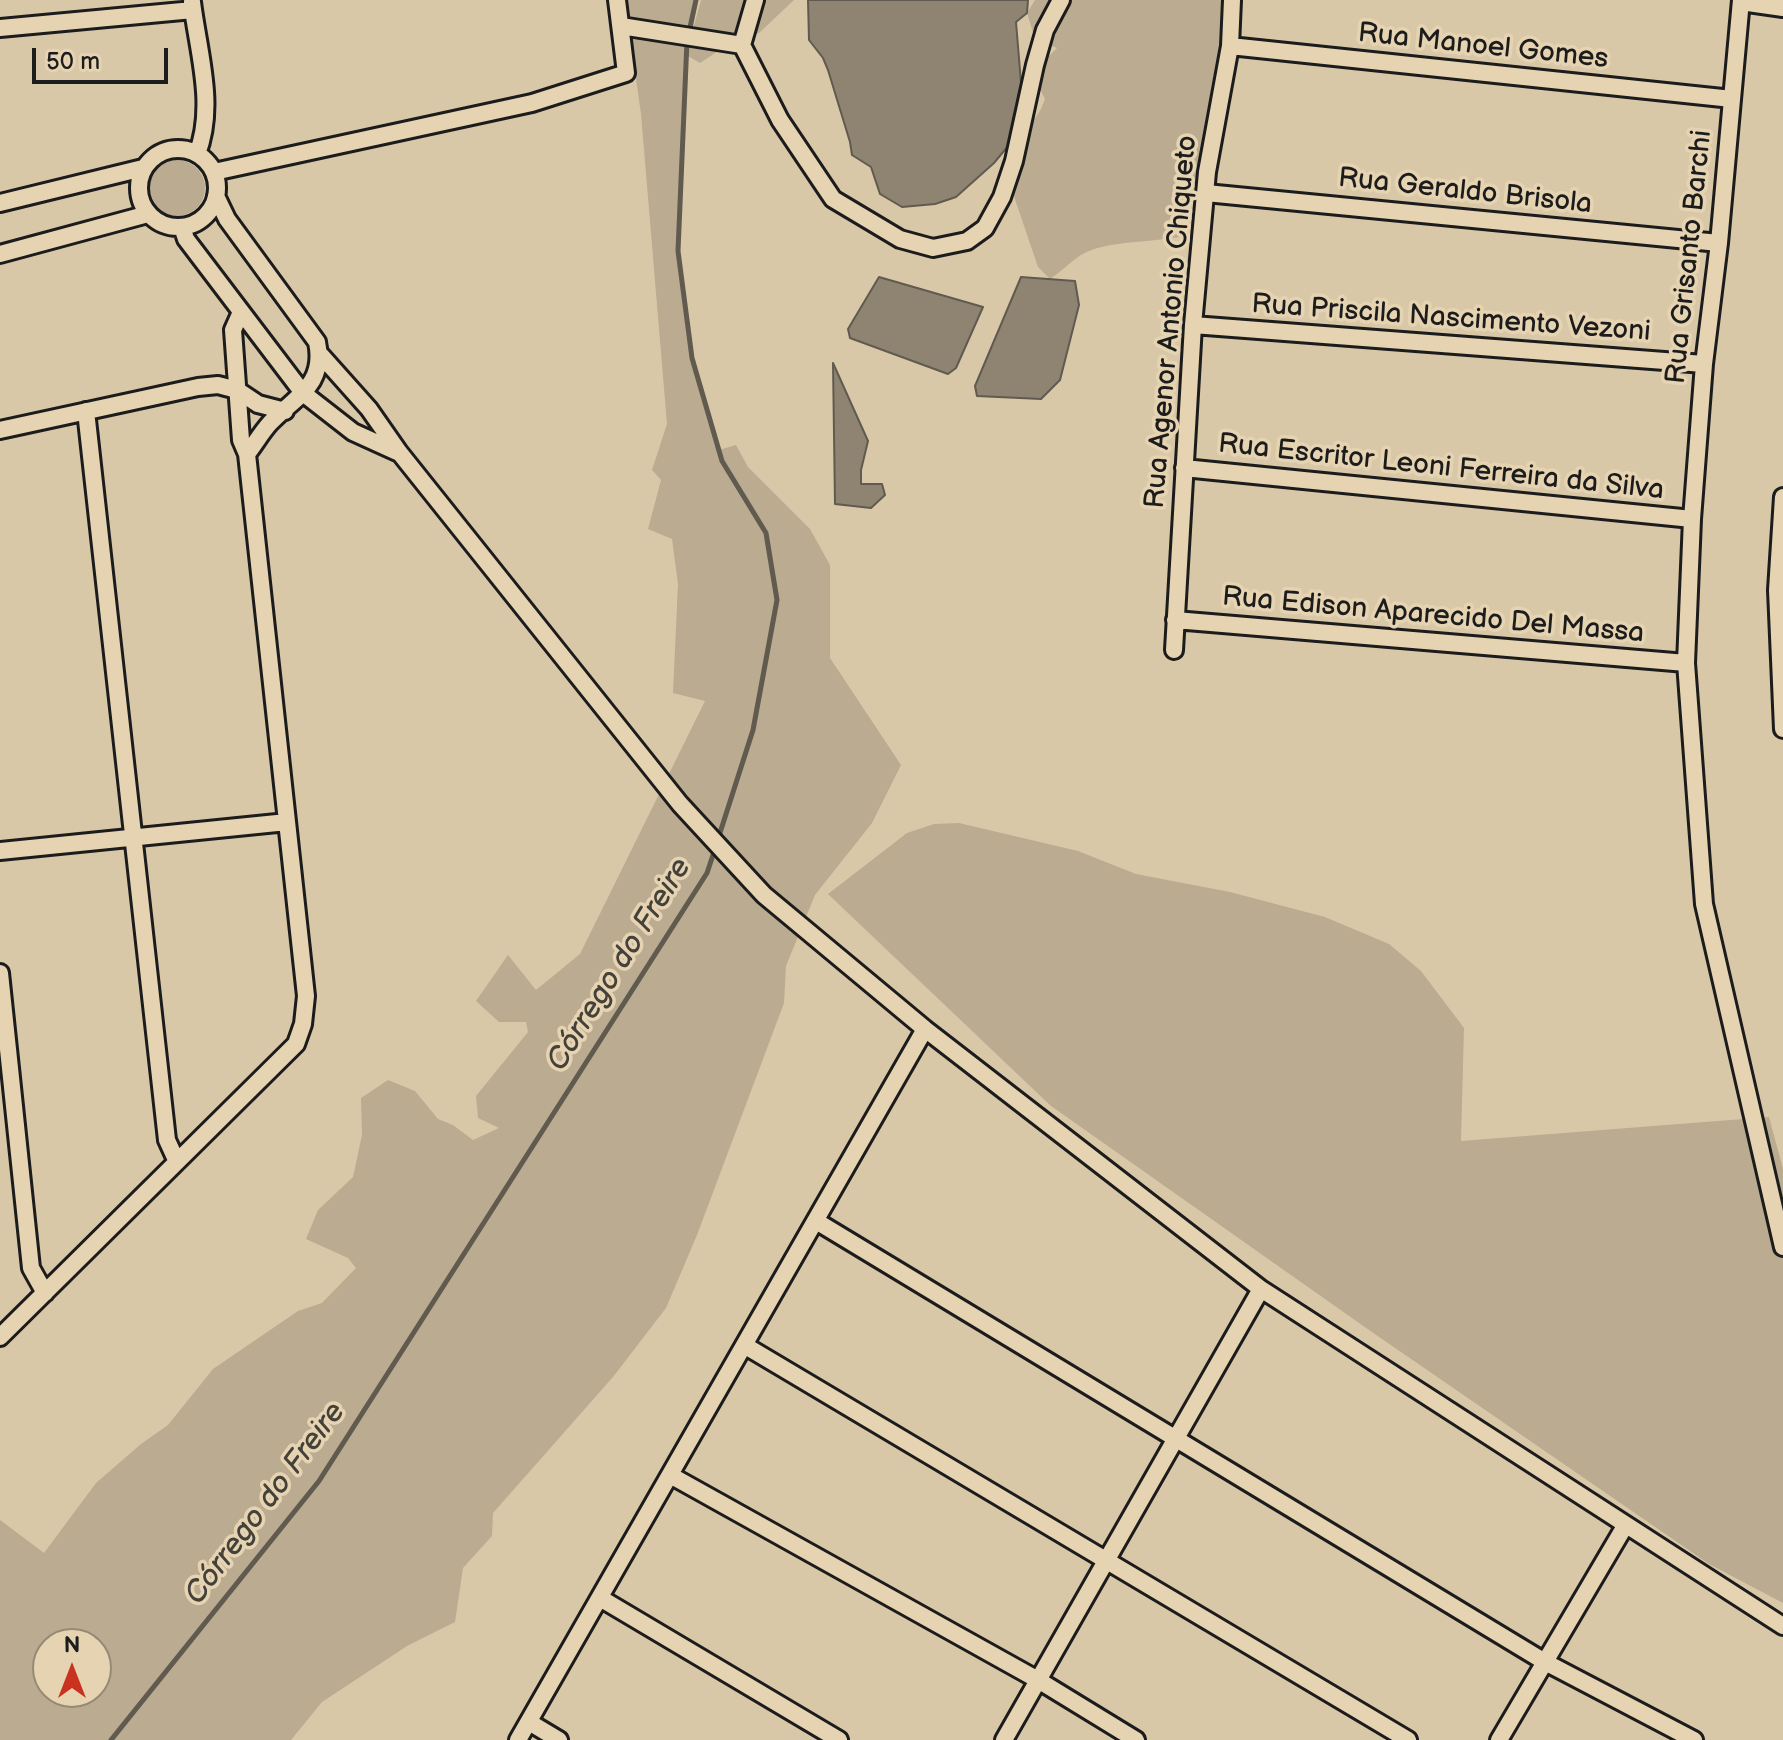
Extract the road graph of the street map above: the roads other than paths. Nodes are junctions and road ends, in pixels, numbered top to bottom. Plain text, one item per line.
1 (617, 0) edge
2 (755, 0) edge
3 (1061, 0) edge
4 (1232, 0) edge
5 (1741, 1) edge
6 (192, 5) edge
7 (1783, 8) edge
8 (621, 26) junction
9 (0, 28) edge
10 (742, 45) junction
11 (1230, 46) junction
12 (1732, 99) junction
13 (197, 154) junction
14 (143, 168) junction
15 (214, 172) junction
16 (1206, 193) junction
17 (216, 196) junction
18 (0, 203) edge
19 (148, 214) junction
20 (182, 227) junction
21 (1719, 243) junction
22 (0, 254) edge
23 (241, 312) junction
24 (1193, 325) junction
25 (319, 353) junction
26 (1704, 364) junction
27 (237, 390) junction
28 (303, 393) junction
29 (86, 411) junction
30 (285, 411) junction
31 (0, 430) edge
32 (399, 452) junction
33 (247, 454) junction
34 (1184, 468) junction
35 (1783, 497) edge
36 (1692, 519) junction
37 (1175, 620) junction
38 (1174, 650) dead end
39 (1686, 663) junction
40 (1783, 729) edge
41 (287, 822) junction
42 (132, 837) junction
43 (0, 851) edge
44 (0, 973) edge
45 (925, 1029) junction
46 (177, 1162) junction
47 (816, 1221) junction
48 (1783, 1247) edge
49 (1261, 1289) junction
50 (45, 1293) junction
51 (0, 1337) edge
52 (744, 1345) junction
53 (1176, 1438) junction
54 (670, 1475) junction
55 (1625, 1526) junction
56 (1107, 1560) junction
57 (600, 1598) junction
58 (1783, 1626) edge
59 (1545, 1662) junction
60 (1038, 1680) junction
61 (529, 1722) junction
62 (518, 1740) edge
63 (559, 1740) edge
64 (839, 1740) edge
65 (1004, 1740) edge
66 (1136, 1740) edge
67 (1408, 1740) edge
68 (1499, 1740) edge
69 (1694, 1740) edge

1 - 8 street
2 - 10 street
3 - 10 street
4 - 11 street, Rua Agenor Antonio Chiqueto
5 - 7 street
5 - 12 street, Rua Grisanto Barchi
6 - 9 street
6 - 13 street
8 - 10 street
8 - 15 street
11 - 12 street, Rua Manoel Gomes
11 - 16 street, Rua Agenor Antonio Chiqueto
12 - 21 street, Rua Grisanto Barchi
13 - 14 street
13 - 15 street
14 - 18 street
14 - 19 street
15 - 17 street
16 - 21 street, Rua Geraldo Brisola
16 - 24 street, Rua Agenor Antonio Chiqueto
17 - 20 street
17 - 25 street
19 - 20 street
19 - 22 street
20 - 23 street
21 - 26 street, Rua Grisanto Barchi
23 - 27 street
23 - 28 street
24 - 26 street, Rua Priscila Nascimento Vezoni
24 - 34 street, Rua Agenor Antonio Chiqueto
25 - 28 street
25 - 32 street
26 - 36 street, Rua Grisanto Barchi
27 - 29 street
27 - 30 street
27 - 33 street
28 - 30 street
28 - 32 street
29 - 31 street
29 - 42 street
30 - 33 street
32 - 45 street
33 - 41 street
34 - 36 street, Rua Escritor Leoni Ferreira da Silva
34 - 37 street, Rua Agenor Antonio Chiqueto
35 - 40 street
36 - 39 street, Rua Grisanto Barchi
37 - 38 street, Rua Agenor Antonio Chiqueto
37 - 39 street, Rua Edison Aparecido Del Massa
39 - 48 street
41 - 42 street
41 - 46 street
42 - 43 street
42 - 46 street
44 - 50 street
45 - 47 street
45 - 49 street
46 - 50 street
47 - 52 street
47 - 53 street
49 - 53 street
49 - 55 street
50 - 51 street
52 - 54 street
52 - 56 street
53 - 56 street
53 - 59 street
54 - 57 street
54 - 60 street
55 - 58 street
55 - 59 street
56 - 60 street
56 - 67 street
57 - 61 street
57 - 64 street
59 - 68 street
59 - 69 street
60 - 65 street
60 - 66 street
61 - 62 street
61 - 63 street

